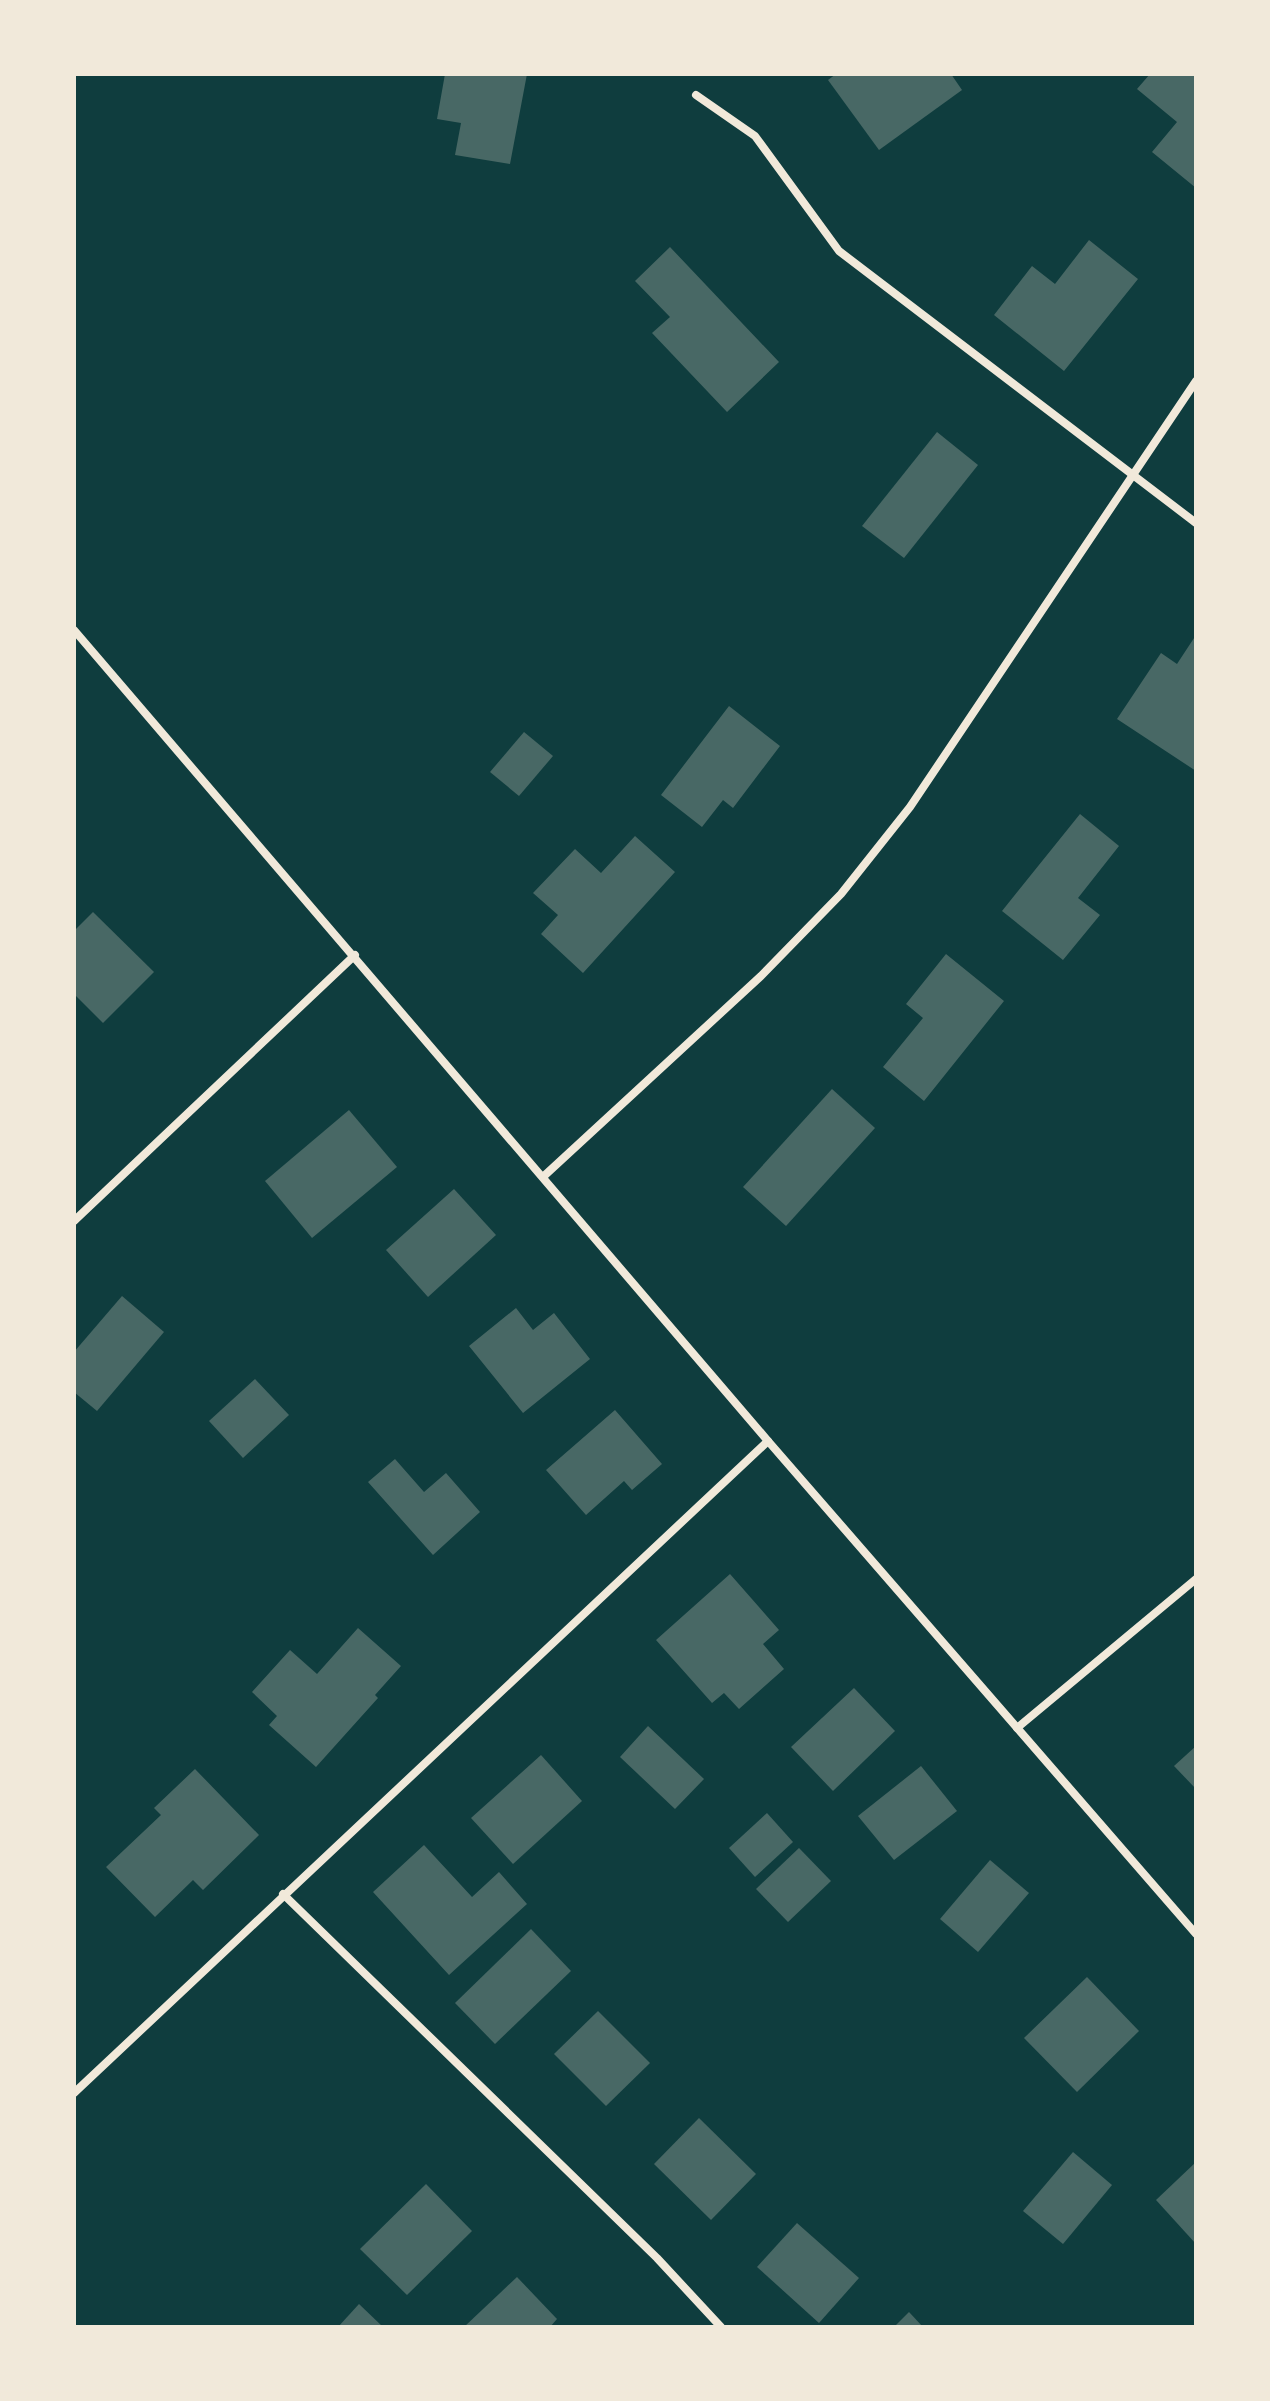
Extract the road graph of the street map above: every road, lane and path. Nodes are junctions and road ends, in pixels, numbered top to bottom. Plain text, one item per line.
1 (696, 95) dead end
2 (1196, 381) edge
3 (1132, 475) junction
4 (1196, 523) edge
5 (74, 630) edge
6 (355, 955) junction
7 (544, 1176) junction
8 (74, 1221) edge
9 (768, 1441) junction
10 (1196, 1579) edge
11 (1017, 1728) junction
12 (283, 1894) junction
13 (1196, 1934) edge
14 (74, 2093) edge
15 (721, 2327) edge

1 - 3 street
2 - 3 street
3 - 4 street
3 - 7 street
5 - 6 street
6 - 7 street
6 - 8 street
7 - 9 street
9 - 11 street
9 - 12 street
10 - 11 street
11 - 13 street
12 - 14 street
12 - 15 street

